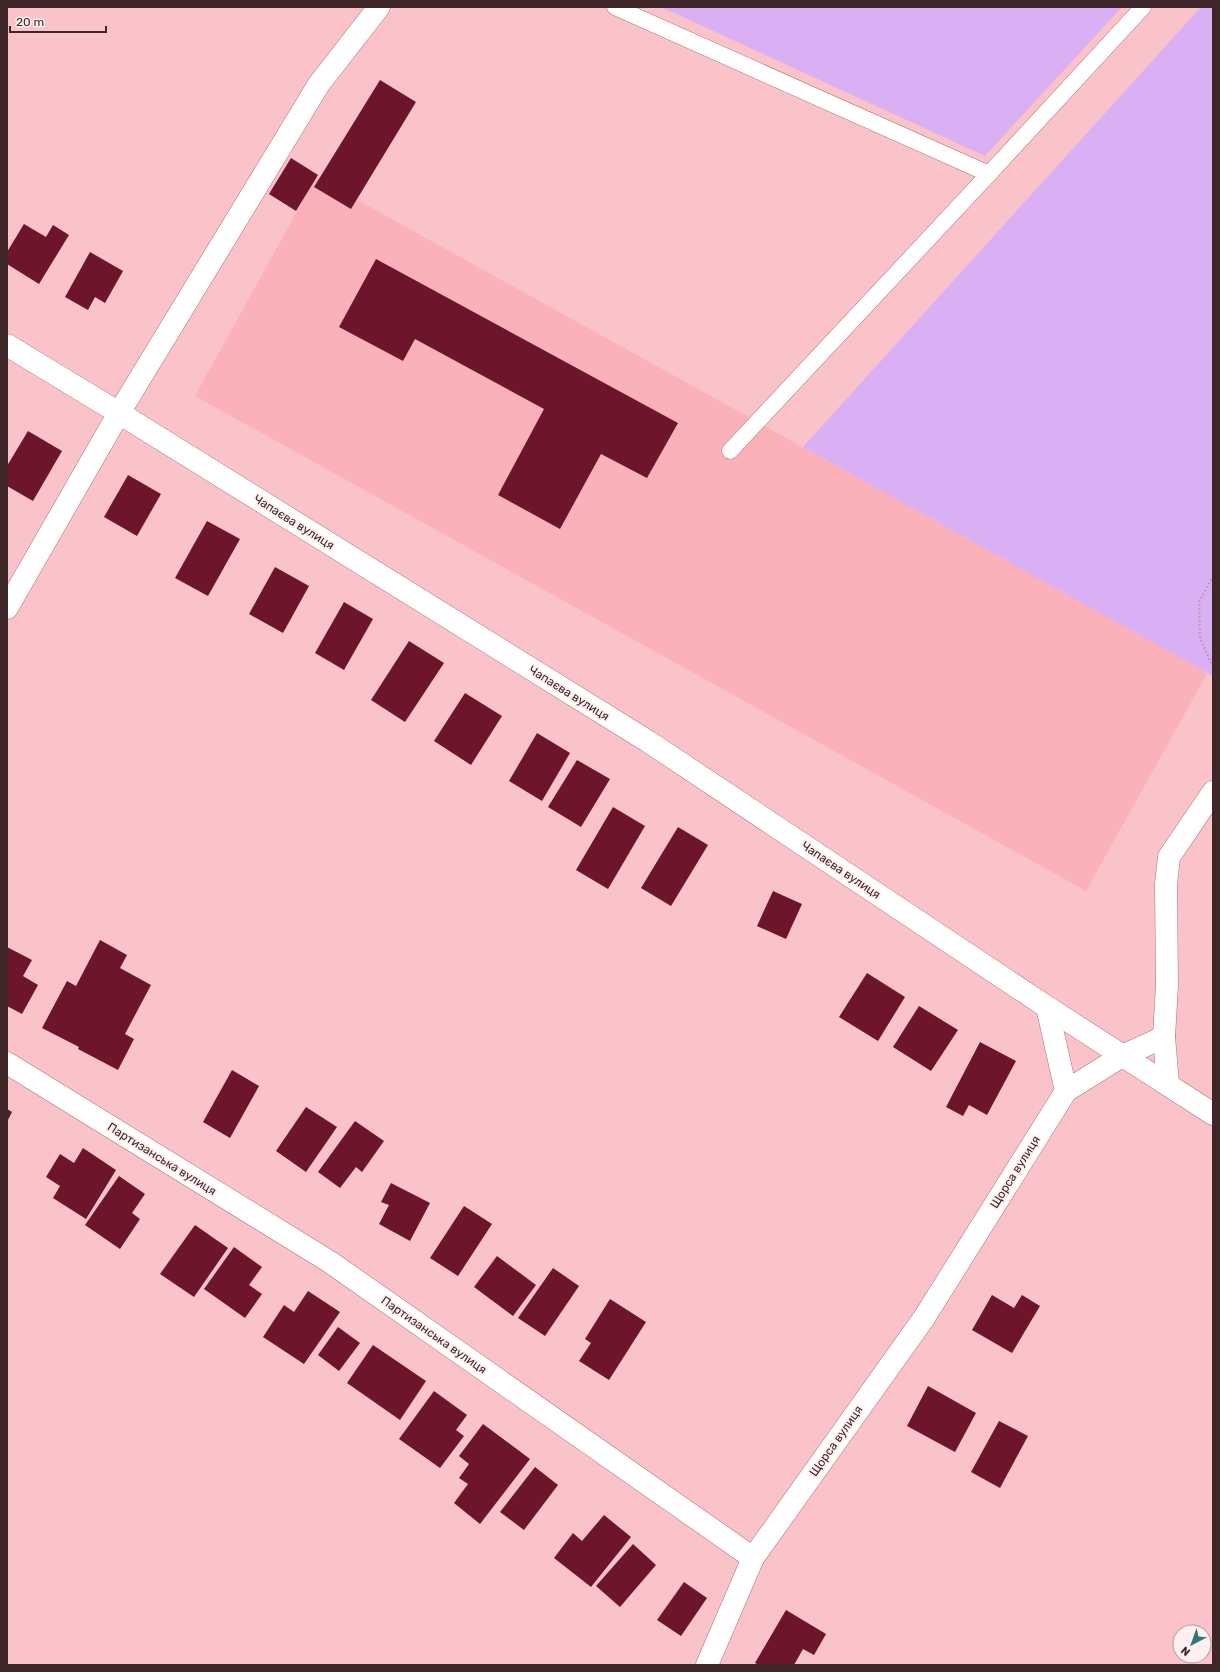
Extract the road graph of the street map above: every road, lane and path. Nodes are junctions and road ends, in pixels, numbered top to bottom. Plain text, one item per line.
1 (379, 7) edge
2 (615, 7) edge
3 (1143, 7) edge
4 (989, 174) junction
5 (7, 345) edge
6 (119, 413) junction
7 (730, 451) dead end
8 (1213, 576) edge
9 (7, 608) edge
10 (1213, 667) edge
11 (1213, 792) edge
12 (1047, 1007) junction
13 (1164, 1037) junction
14 (1122, 1056) junction
15 (7, 1063) edge
16 (1168, 1084) junction
17 (1066, 1091) junction
18 (1213, 1114) edge
19 (753, 1558) junction
20 (707, 1665) edge

1 - 6 street
2 - 4 lane
3 - 4 lane
4 - 7 lane
5 - 6 street, Чапаєва вулиця
6 - 9 street
6 - 12 street, Чапаєва вулиця
8 - 10 path
11 - 13 street
12 - 14 street, Чапаєва вулиця
12 - 17 street
13 - 14 street, Щорса вулиця
13 - 16 street
14 - 16 street, Чапаєва вулиця
14 - 17 street, Щорса вулиця
15 - 19 street, Партизанська вулиця
16 - 18 street, Чапаєва вулиця
17 - 19 street, Щорса вулиця
19 - 20 street

